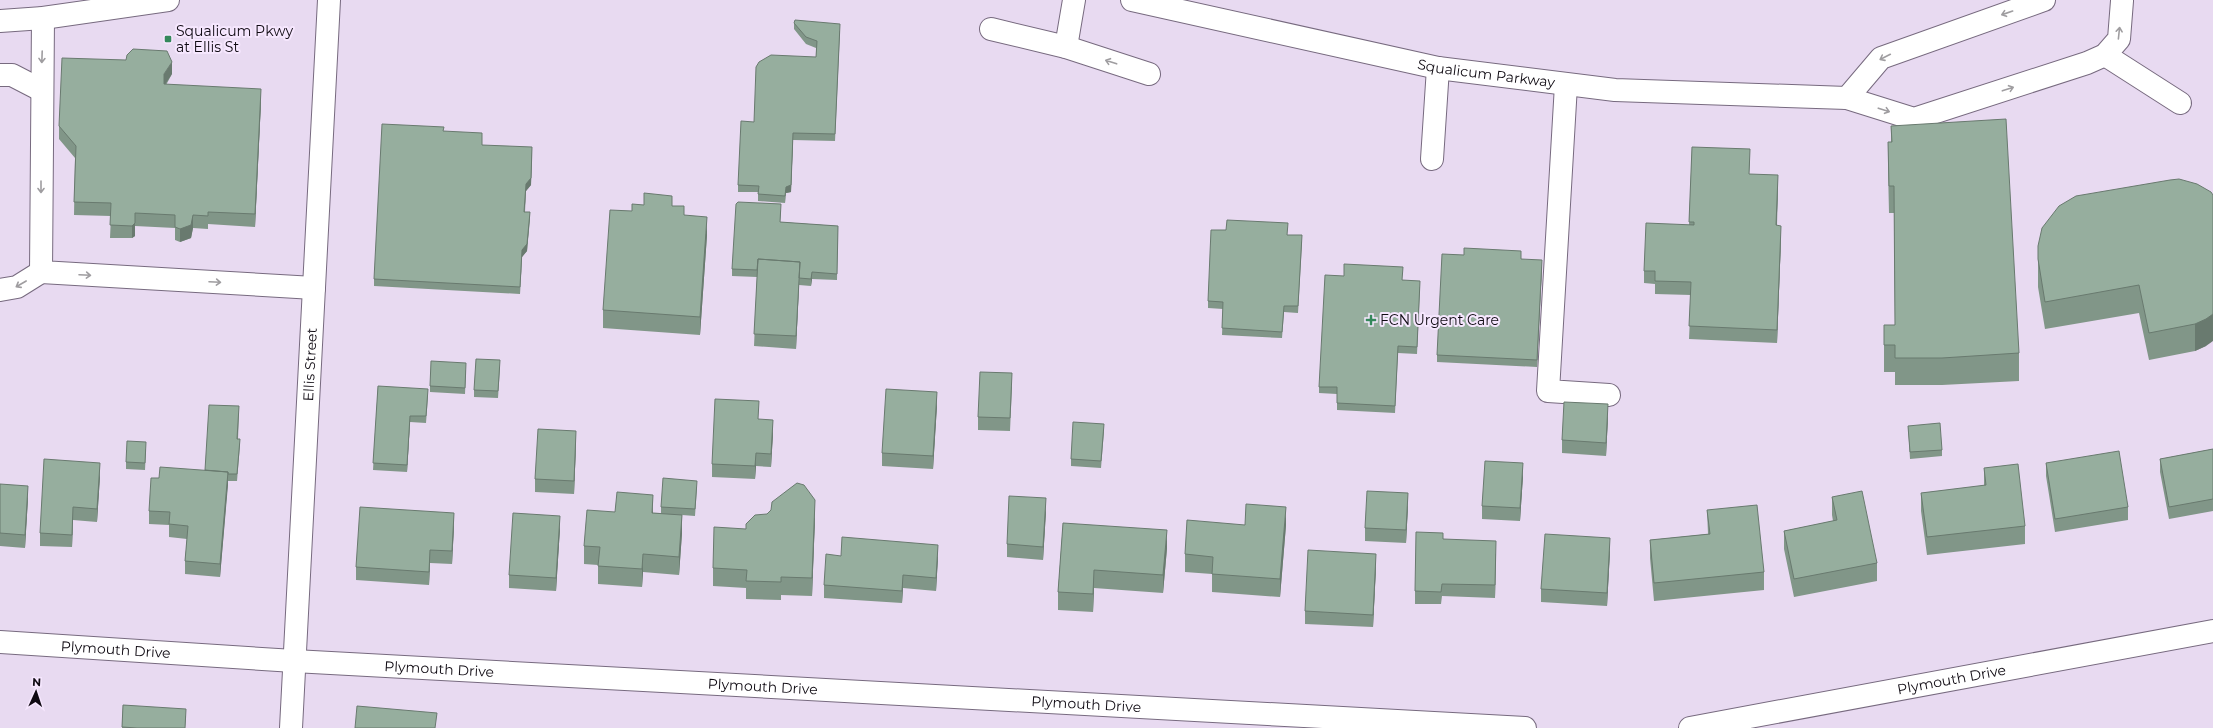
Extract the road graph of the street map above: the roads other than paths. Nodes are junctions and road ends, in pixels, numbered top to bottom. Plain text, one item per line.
1 (168, 0) edge
2 (329, 0) edge
3 (1074, 0) edge
4 (1132, 0) edge
5 (2044, 0) edge
6 (2122, 0) edge
7 (43, 18) junction
8 (0, 21) edge
9 (991, 29) dead end
10 (1066, 47) junction
11 (2105, 55) junction
12 (1438, 68) junction
13 (1148, 74) dead end
14 (0, 75) edge
15 (1566, 85) junction
16 (41, 90) junction
17 (1847, 98) junction
18 (2180, 102) dead end
19 (1432, 159) dead end
20 (40, 272) junction
21 (314, 288) junction
22 (0, 290) edge
23 (1609, 395) dead end
24 (2213, 631) edge
25 (0, 642) edge
26 (294, 661) junction
27 (291, 728) edge
28 (1525, 728) edge
29 (1690, 728) edge

1 - 7 street
2 - 21 street, Ellis Street
3 - 10 street
4 - 12 street, Squalicum Parkway
5 -> 17 street
11 -> 6 street
7 - 8 street
7 -> 16 street
9 - 10 street
13 -> 10 street
17 -> 11 street, Squalicum Parkway
11 - 18 street
12 - 15 street, Squalicum Parkway
12 - 19 street
14 - 16 street
15 - 17 street, Squalicum Parkway
15 - 23 street
16 -> 20 street
20 -> 21 street
20 -> 22 street
21 - 26 street, Ellis Street
24 - 29 street, Plymouth Drive
25 - 26 street, Plymouth Drive
26 - 27 street, Ellis Street
26 - 28 street, Plymouth Drive

